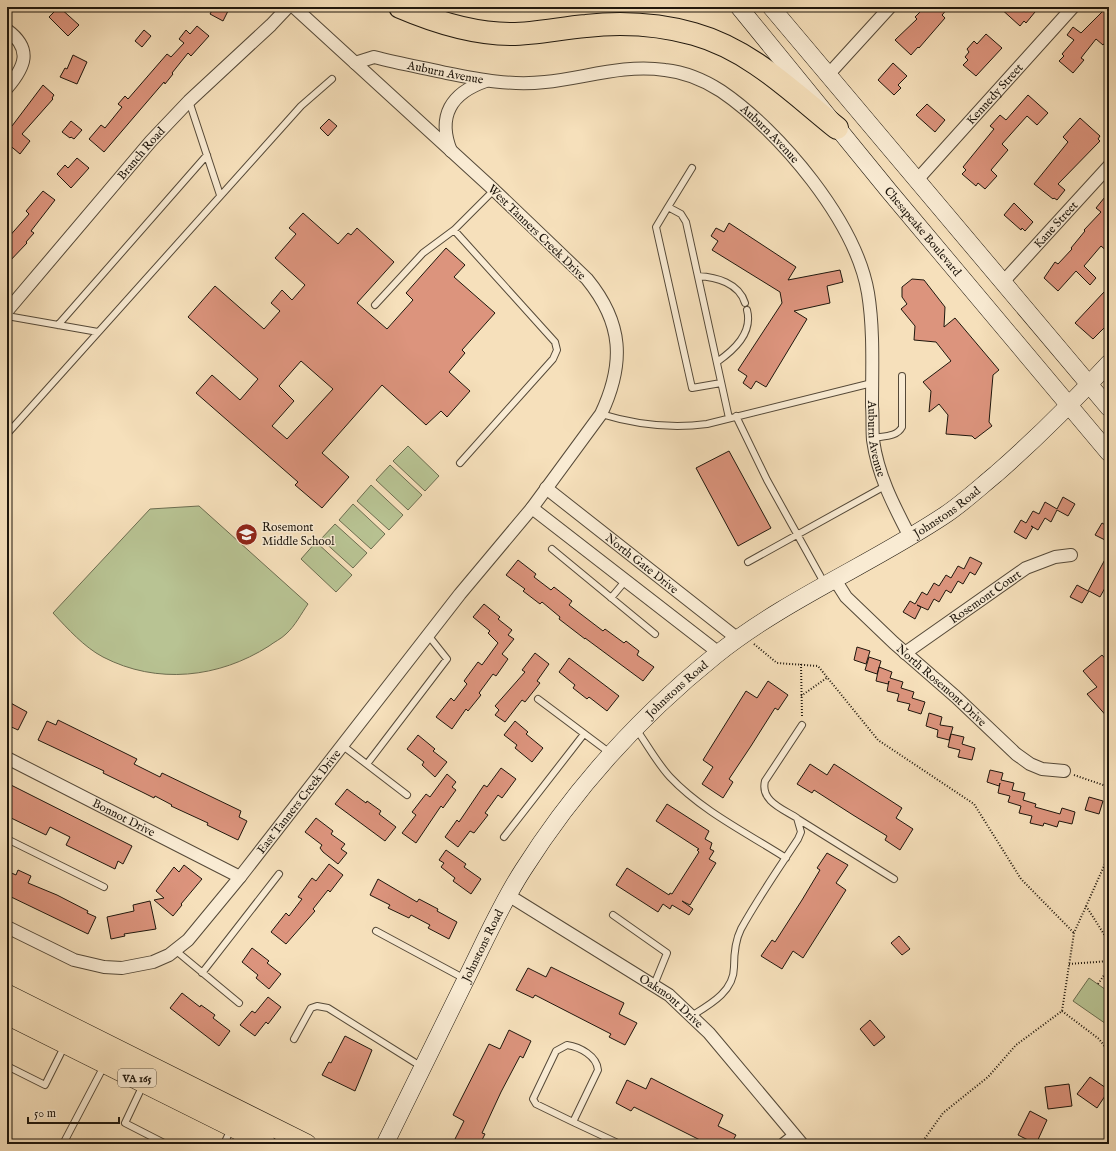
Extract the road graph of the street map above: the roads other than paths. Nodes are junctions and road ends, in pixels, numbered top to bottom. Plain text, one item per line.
1 (288, 7) edge
2 (294, 7) edge
3 (400, 7) edge
4 (739, 7) edge
5 (772, 7) edge
6 (890, 7) edge
7 (1073, 7) edge
8 (7, 30) edge
9 (355, 63) junction
10 (828, 75) junction
11 (332, 79) dead end
12 (486, 81) junction
13 (7, 88) edge
14 (189, 101) junction
15 (837, 128) junction
16 (451, 151) junction
17 (207, 155) junction
18 (1109, 166) edge
19 (692, 168) dead end
20 (917, 180) junction
21 (494, 190) junction
22 (220, 195) junction
23 (668, 207) junction
24 (454, 230) junction
25 (698, 276) junction
26 (1003, 282) junction
27 (745, 303) dead end
28 (375, 305) dead end
29 (7, 310) edge
30 (747, 310) dead end
31 (7, 316) edge
32 (58, 325) junction
33 (98, 332) junction
34 (717, 362) junction
35 (1109, 363) edge
36 (902, 376) dead end
37 (721, 383) junction
38 (872, 383) junction
39 (1089, 385) junction
40 (1069, 406) junction
41 (1109, 408) edge
42 (601, 414) junction
43 (736, 416) junction
44 (729, 418) junction
45 (7, 434) edge
46 (873, 438) junction
47 (1109, 453) edge
48 (460, 463) dead end
49 (885, 486) junction
50 (546, 488) junction
51 (532, 508) junction
52 (798, 535) junction
53 (910, 537) junction
54 (552, 549) dead end
55 (1071, 555) dead end
56 (748, 562) dead end
57 (626, 580) junction
58 (831, 580) junction
59 (611, 598) junction
60 (655, 634) dead end
61 (428, 635) junction
62 (746, 641) junction
63 (719, 653) junction
64 (905, 653) junction
65 (538, 699) dead end
66 (802, 725) road end
67 (635, 727) junction
68 (584, 734) junction
69 (343, 746) junction
70 (610, 753) junction
71 (7, 758) edge
72 (366, 764) junction
73 (1064, 772) road end
74 (407, 795) dead end
75 (797, 818) junction
76 (504, 837) dead end
77 (7, 839) edge
78 (786, 858) junction
79 (279, 874) dead end
80 (240, 877) junction
81 (894, 879) dead end
82 (104, 886) dead end
83 (508, 895) junction
84 (613, 915) dead end
85 (7, 927) edge
86 (376, 931) dead end
87 (176, 950) junction
88 (202, 973) junction
89 (466, 979) junction
90 (654, 985) junction
91 (7, 994) edge
92 (239, 1003) dead end
93 (7, 1015) edge
94 (693, 1016) junction
95 (69, 1035) junction
96 (294, 1039) dead end
97 (105, 1063) junction
98 (422, 1067) junction
99 (8, 1069) edge
100 (148, 1074) junction
101 (573, 1122) junction
102 (234, 1124) edge
103 (793, 1133) junction
104 (63, 1144) edge
105 (166, 1144) edge
106 (266, 1144) edge
107 (307, 1144) edge
108 (385, 1144) edge
109 (620, 1144) edge
110 (779, 1144) edge
111 (802, 1144) edge
112 (903, 1144) edge
113 (916, 1144) edge

1 - 14 street, Branch Road
2 - 9 street, West Tanners Creek Drive
3 - 15 highway
4 - 15 main road, Chesapeake Boulevard
5 - 10 main road
6 - 10 street
7 - 20 street, Kennedy Street
8 - 13 street
9 - 12 street, Auburn Avenue
9 - 16 street, West Tanners Creek Drive
10 - 20 main road
11 - 22 lane
12 - 16 street
12 - 38 street, Auburn Avenue
14 - 17 lane
14 - 29 street, Branch Road
15 - 40 main road, Chesapeake Boulevard
16 - 21 street, West Tanners Creek Drive
17 - 22 lane
17 - 32 lane
18 - 26 street, Kane Street
19 - 23 lane
20 - 26 main road
21 - 24 lane
21 - 42 street, West Tanners Creek Drive
22 - 33 lane
23 - 25 lane
23 - 37 lane
24 - 28 lane
24 - 48 lane
25 - 27 lane
25 - 34 lane
26 - 39 main road
30 - 34 lane
31 - 32 lane
32 - 33 lane
33 - 45 lane
34 - 37 lane
35 - 39 main road, Johnstons Road
36 - 46 lane
37 - 44 lane
38 - 43 lane
38 - 46 street, Auburn Avenue
39 - 40 main road, Johnstons Road
39 - 41 main road
40 - 47 main road, Chesapeake Boulevard
40 - 53 main road, Johnstons Road
42 - 44 lane
42 - 50 street, West Tanners Creek Drive
43 - 44 lane
43 - 52 lane
46 - 49 street, Auburn Avenue
49 - 52 lane
49 - 53 street, Auburn Avenue
50 - 51 street, West Tanners Creek Drive
50 - 62 street, North Gate Drive
51 - 57 street, North Gate Drive
51 - 61 street, East Tanners Creek Drive
52 - 56 lane
52 - 58 lane
53 - 58 main road, Johnstons Road
54 - 59 lane
55 - 64 street, Rosemont Court
57 - 59 lane
57 - 63 street, North Gate Drive
58 - 62 main road, Johnstons Road
58 - 64 street, North Rosemont Drive
59 - 60 lane
61 - 69 street, East Tanners Creek Drive
61 - 72 lane
62 - 63 main road, Johnstons Road
63 - 67 main road, Johnstons Road
64 - 73 street, North Rosemont Drive
65 - 68 lane
66 - 75 lane
67 - 70 main road, Johnstons Road
67 - 78 lane
68 - 70 lane
68 - 76 lane
69 - 72 lane
69 - 80 street, East Tanners Creek Drive
70 - 83 main road, Johnstons Road
71 - 80 street, Bonnot Drive
72 - 74 lane
75 - 78 lane
75 - 81 lane
77 - 82 lane
78 - 94 lane
79 - 88 lane
80 - 87 street, East Tanners Creek Drive
83 - 89 main road, Johnstons Road
83 - 90 street, Oakmont Drive
84 - 90 lane
85 - 87 street, East Tanners Creek Drive
86 - 89 lane
87 - 88 lane
88 - 92 lane
89 - 98 main road, Johnstons Road
90 - 94 street, Oakmont Drive
91 - 95 main road, VA 165
93 - 95 main road, VA 165
94 - 103 street, Oakmont Drive
95 - 97 main road, VA 165
95 - 99 lane
95 - 100 main road, VA 165
96 - 98 lane
97 - 100 main road, VA 165
97 - 104 lane
98 - 108 main road, Johnstons Road
100 - 102 main road, VA 165
100 - 105 lane
101 - 101 lane
101 - 109 lane
102 - 106 main road, VA 165
102 - 107 main road, VA 165
103 - 110 lane
103 - 111 street, Oakmont Drive
112 - 113 lane

